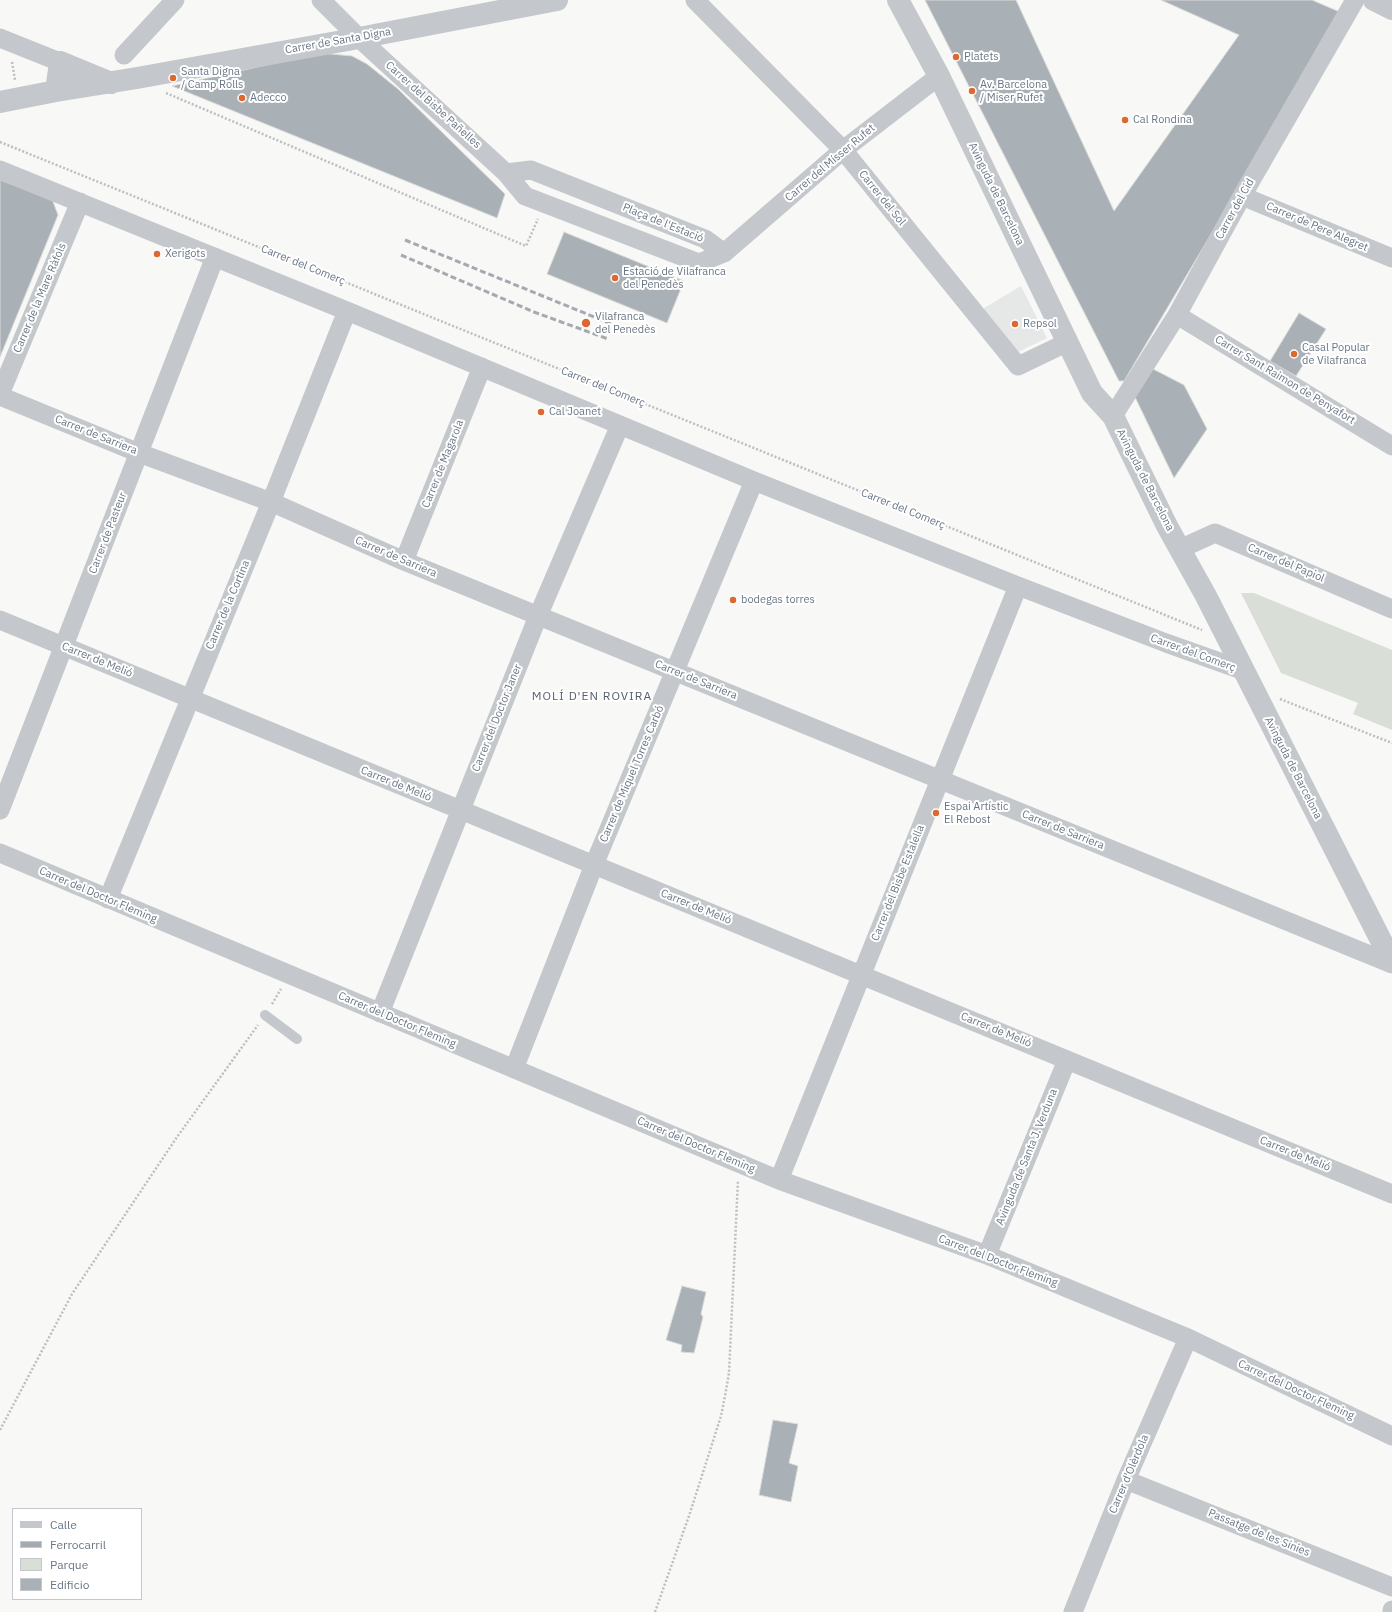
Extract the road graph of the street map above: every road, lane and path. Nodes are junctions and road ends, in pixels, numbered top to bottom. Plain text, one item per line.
1 (175, 0) edge
2 (321, 0) edge
3 (557, 0) edge
4 (695, 0) edge
5 (898, 0) edge
6 (1355, 0) edge
7 (1374, 0) edge
8 (1392, 9) edge
9 (0, 38) edge
10 (359, 38) junction
11 (124, 55) dead end
12 (11, 56) dead end
13 (60, 62) junction
14 (939, 76) junction
15 (115, 82) junction
16 (56, 91) junction
17 (164, 92) dead end
18 (9, 100) edge
19 (0, 142) edge
20 (843, 150) junction
21 (0, 170) edge
22 (506, 173) junction
23 (1242, 196) junction
24 (80, 202) junction
25 (538, 216) dead end
26 (724, 253) junction
27 (215, 257) junction
28 (1392, 258) edge
29 (347, 311) junction
30 (1177, 315) junction
31 (1068, 342) junction
32 (482, 367) junction
33 (0, 395) edge
34 (1113, 416) junction
35 (620, 425) junction
36 (1392, 446) edge
37 (139, 453) junction
38 (754, 481) junction
39 (271, 502) junction
40 (1180, 549) junction
41 (404, 561) junction
42 (1018, 586) junction
43 (1392, 609) edge
44 (538, 616) junction
45 (0, 620) edge
46 (1208, 633) dead end
47 (64, 646) junction
48 (1242, 670) junction
49 (676, 672) junction
50 (189, 698) junction
51 (1279, 698) dead end
52 (1392, 743) edge
53 (939, 780) junction
54 (0, 810) edge
55 (460, 810) junction
56 (0, 853) edge
57 (594, 865) junction
58 (108, 899) junction
59 (1392, 963) edge
60 (290, 975) junction
61 (862, 975) junction
62 (380, 1013) junction
63 (265, 1015) junction
64 (297, 1039) dead end
65 (1067, 1060) junction
66 (514, 1069) junction
67 (740, 1164) junction
68 (779, 1180) junction
69 (1392, 1194) edge
70 (987, 1255) junction
71 (1188, 1338) junction
72 (0, 1430) edge
73 (1392, 1436) edge
74 (1126, 1480) junction
75 (1392, 1587) edge
76 (655, 1612) edge
77 (1073, 1612) edge

1 - 11 street
2 - 10 street, Carrer del Bisbe Pañelles
3 - 10 street, Carrer de Santa Digna
4 - 20 street, Carrer del Sol
5 - 14 street, Avinguda de Barcelona
6 - 23 street, Carrer del Cid
7 - 8 street
9 - 13 street
10 - 15 street, Carrer de Santa Digna
10 - 22 street, Carrer del Bisbe Pañelles
12 - 18 path
13 - 15 street
13 - 16 street
14 - 20 street, Carrer del Mísser Rufet
14 - 31 street, Avinguda de Barcelona
15 - 16 street, Carrer de Santa Digna
16 - 18 street, Carrer de Santa Digna
17 - 25 path
19 - 46 path, Carrer del Comerç
20 - 26 street, Carrer del Mísser Rufet
20 - 31 street, Carrer del Sol
21 - 24 street, Carrer del Comerç
22 - 26 street, Plaça de l'Estació
22 - 26 street, Plaça de l'Estació
23 - 28 street, Carrer de Pere Alegret
23 - 30 street, Carrer del Cid
24 - 27 street, Carrer del Comerç
24 - 33 street, Carrer de la Mare Ràfols
27 - 29 street, Carrer del Comerç
27 - 37 street, Carrer de Pasteur
29 - 32 street, Carrer del Comerç
29 - 39 street, Carrer de la Cortina
30 - 34 street, Carrer del Cid
30 - 36 street, Carrer Sant Raimon de Penyafort
31 - 34 street, Avinguda de Barcelona
32 - 35 street, Carrer del Comerç
32 - 41 street, Carrer de Magarola
33 - 37 street, Carrer de Sarriera
34 - 40 street, Avinguda de Barcelona
35 - 38 street, Carrer del Comerç
35 - 44 street, Carrer del Doctor Janer
37 - 39 street, Carrer de Sarriera
37 - 47 street, Carrer de Pasteur
38 - 42 street, Carrer del Comerç
38 - 49 street, Carrer de Miquel Torres Carbó
39 - 41 street, Carrer de Sarriera
39 - 50 street, Carrer de la Cortina
40 - 43 street, Carrer del Papiol
40 - 48 street, Avinguda de Barcelona
41 - 44 street, Carrer de Sarriera
42 - 48 street, Carrer del Comerç
42 - 53 street, Carrer del Bisbe Estalella
44 - 49 street, Carrer de Sarriera
44 - 55 street, Carrer del Doctor Janer
45 - 47 street, Carrer de Melió
47 - 50 street, Carrer de Melió
47 - 54 street, Carrer de Pasteur
48 - 59 street, Avinguda de Barcelona
49 - 53 street, Carrer de Sarriera
49 - 57 street, Carrer de Miquel Torres Carbó
50 - 55 street, Carrer de Melió
50 - 58 street, Carrer de la Cortina
51 - 52 path
53 - 59 street, Carrer de Sarriera
53 - 61 street, Carrer del Bisbe Estalella
55 - 57 street, Carrer de Melió
55 - 62 street, Carrer del Doctor Janer
56 - 58 street, Carrer del Doctor Fleming
57 - 61 street, Carrer de Melió
57 - 66 street, Carrer de Miquel Torres Carbó
58 - 60 street, Carrer del Doctor Fleming
60 - 62 street, Carrer del Doctor Fleming
60 - 63 path
61 - 65 street, Carrer de Melió
61 - 68 street, Carrer del Bisbe Estalella
62 - 66 street, Carrer del Doctor Fleming
63 - 64 lane
63 - 72 path
65 - 69 street, Carrer de Melió
65 - 70 street, Avinguda de Santa J. Verduna
66 - 67 street, Carrer del Doctor Fleming
67 - 68 street, Carrer del Doctor Fleming
67 - 76 path
68 - 70 street, Carrer del Doctor Fleming
70 - 71 street, Carrer del Doctor Fleming
71 - 73 street, Carrer del Doctor Fleming
71 - 74 street, Carrer d'Olèrdola
74 - 75 street, Passatge de les Sínies
74 - 77 street, Carrer d'Olèrdola

